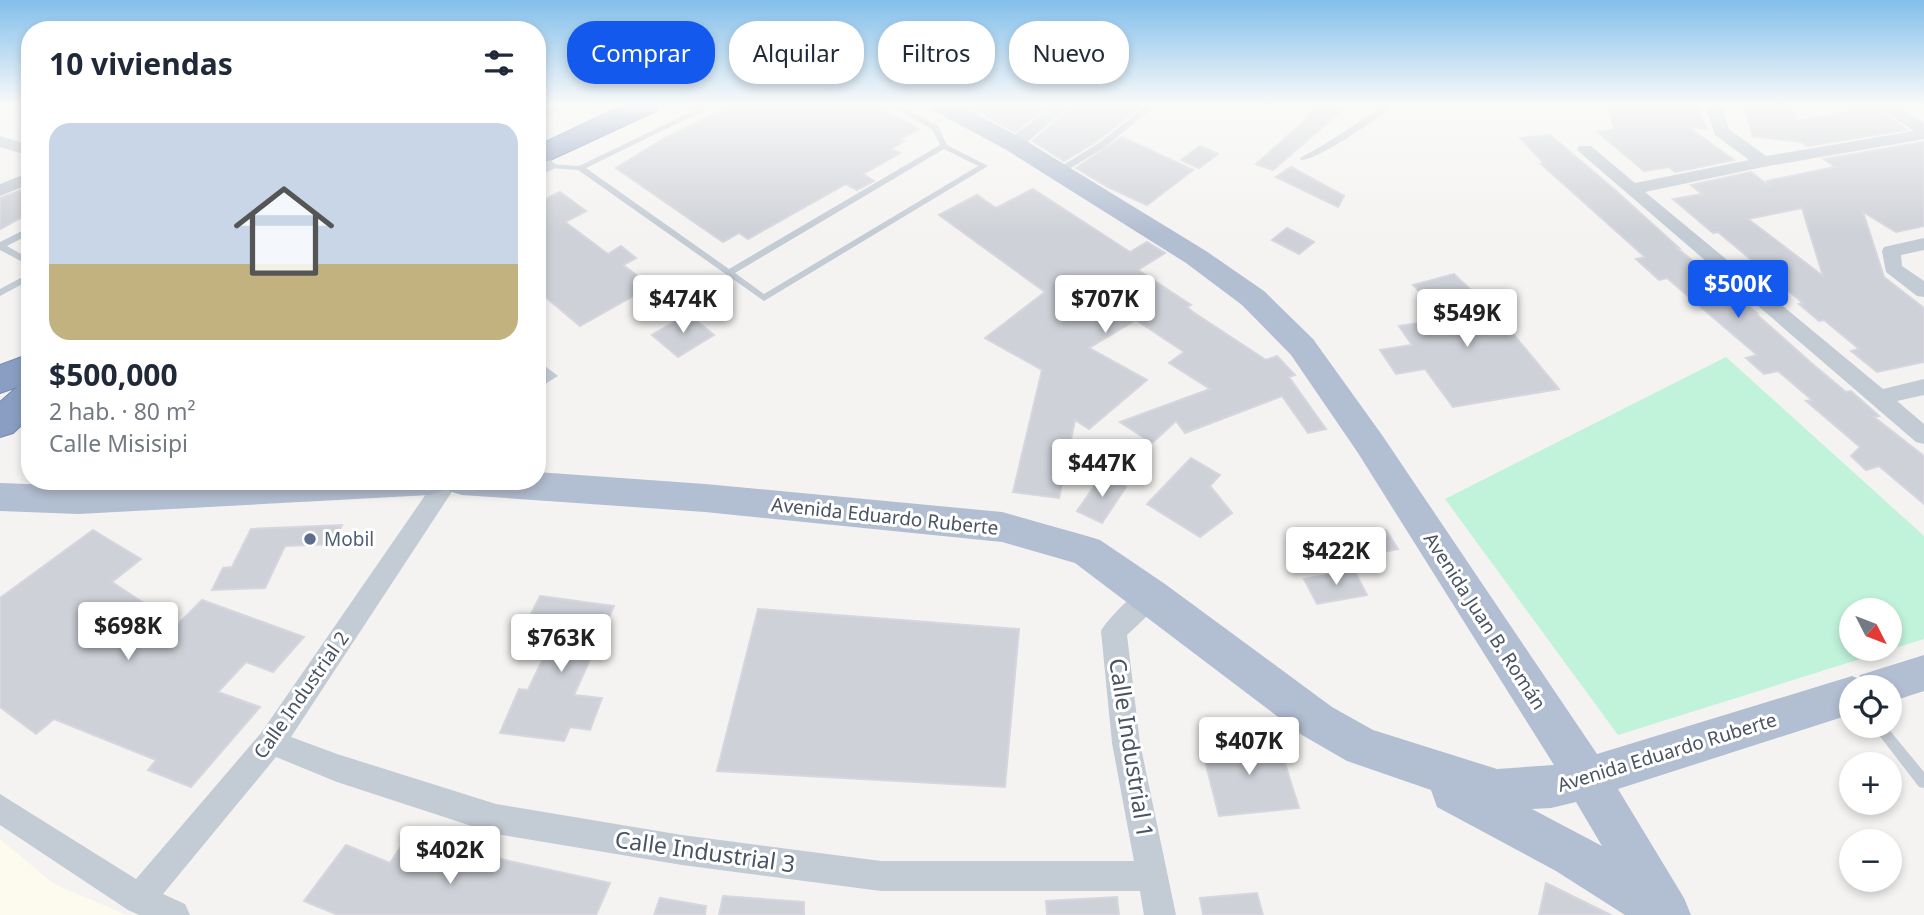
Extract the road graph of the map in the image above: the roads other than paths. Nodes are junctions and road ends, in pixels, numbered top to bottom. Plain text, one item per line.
1 (568, 148) edge
2 (622, 148) edge
3 (941, 148) edge
4 (947, 148) edge
5 (1020, 148) edge
6 (1097, 148) edge
7 (1325, 148) edge
8 (1744, 148) edge
9 (1840, 148) edge
10 (1585, 150) dead end
11 (1304, 158) dead end
12 (546, 160) edge
13 (1763, 162) junction
14 (546, 164) edge
15 (580, 168) junction
16 (1058, 172) junction
17 (21, 181) edge
18 (1633, 189) junction
19 (0, 191) edge
20 (21, 235) edge
21 (1924, 244) edge
22 (0, 246) edge
23 (21, 258) edge
24 (728, 272) junction
25 (21, 281) edge
26 (1924, 291) edge
27 (0, 293) edge
28 (18, 380) edge
29 (1924, 387) edge
30 (1879, 398) junction
31 (0, 408) edge
32 (0, 423) edge
33 (1924, 436) edge
34 (546, 487) edge
35 (264, 490) edge
36 (442, 490) edge
37 (0, 496) edge
38 (1151, 596) junction
39 (1924, 673) edge
40 (1902, 680) edge
41 (1839, 699) edge
42 (1888, 738) edge
43 (271, 742) junction
44 (1362, 747) junction
45 (1587, 778) junction
46 (1924, 782) edge
47 (0, 808) edge
48 (1152, 876) junction
49 (139, 899) junction
50 (1667, 914) edge
51 (174, 915) edge
52 (1160, 915) edge

1 - 12 highway
2 - 15 lane
3 - 24 lane
4 - 24 lane
5 - 16 main road, Avenida Juan B. Román
6 - 16 lane
7 - 11 lane
8 - 13 street
9 - 13 street
10 - 18 street
13 - 18 street
14 - 15 lane
15 - 24 lane
16 - 45 main road, Avenida Juan B. Román
17 - 19 street
18 - 30 street
20 - 22 lane
21 - 26 street
22 - 23 lane
25 - 27 lane
28 - 31 highway
28 - 32 highway
29 - 30 street
30 - 33 street
34 - 38 main road, Avenida Eduardo Ruberte
35 - 37 main road
36 - 43 street, Calle Industrial 2
38 - 44 main road, Avenida Eduardo Ruberte
38 - 48 street, Calle Industrial 1
39 - 40 main road
41 - 45 main road, Avenida Eduardo Ruberte
42 - 46 lane
43 - 48 street, Calle Industrial 3
43 - 49 street, Calle Industrial 2
44 - 45 main road, Avenida Eduardo Ruberte
44 - 50 main road
45 - 50 main road, Avenida Juan B. Román
47 - 49 street
48 - 52 street, Calle Industrial 1
49 - 51 street

